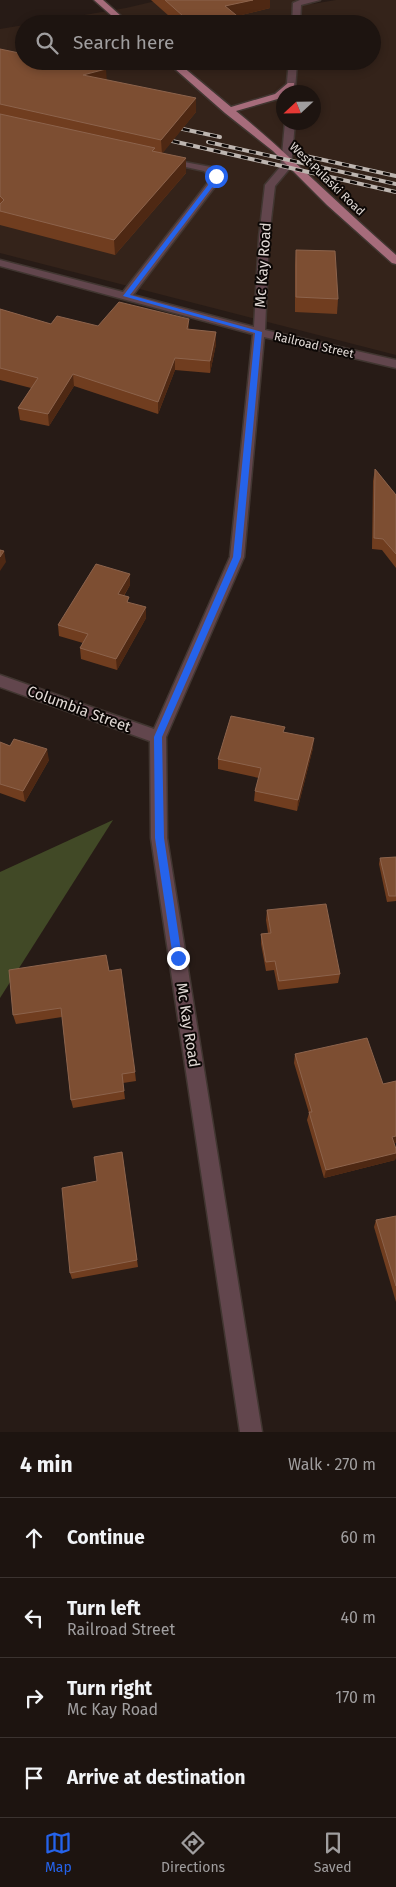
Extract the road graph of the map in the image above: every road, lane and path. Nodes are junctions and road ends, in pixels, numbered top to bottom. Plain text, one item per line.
1 (98, 0) edge
2 (316, 0) edge
3 (116, 15) edge
4 (296, 15) edge
5 (180, 70) edge
6 (292, 70) edge
7 (291, 85) edge
8 (276, 97) edge
9 (228, 111) junction
10 (289, 130) edge
11 (160, 159) edge
12 (287, 159) junction
13 (396, 261) edge
14 (0, 263) edge
15 (126, 296) junction
16 (259, 332) junction
17 (396, 364) edge
18 (0, 681) edge
19 (158, 737) junction
20 (251, 1432) edge

1 - 3 main road
2 - 4 street
5 - 9 main road, West Pulaski Road
6 - 7 street
8 - 9 main road
9 - 12 main road, West Pulaski Road
10 - 12 street
11 - 15 street
12 - 13 main road, West Pulaski Road
12 - 16 street, Mc Kay Road
14 - 15 street, Railroad Street
15 - 16 street, Railroad Street
16 - 17 street, Railroad Street
16 - 19 street, Mc Kay Road
18 - 19 street, Columbia Street
19 - 20 street, Mc Kay Road

